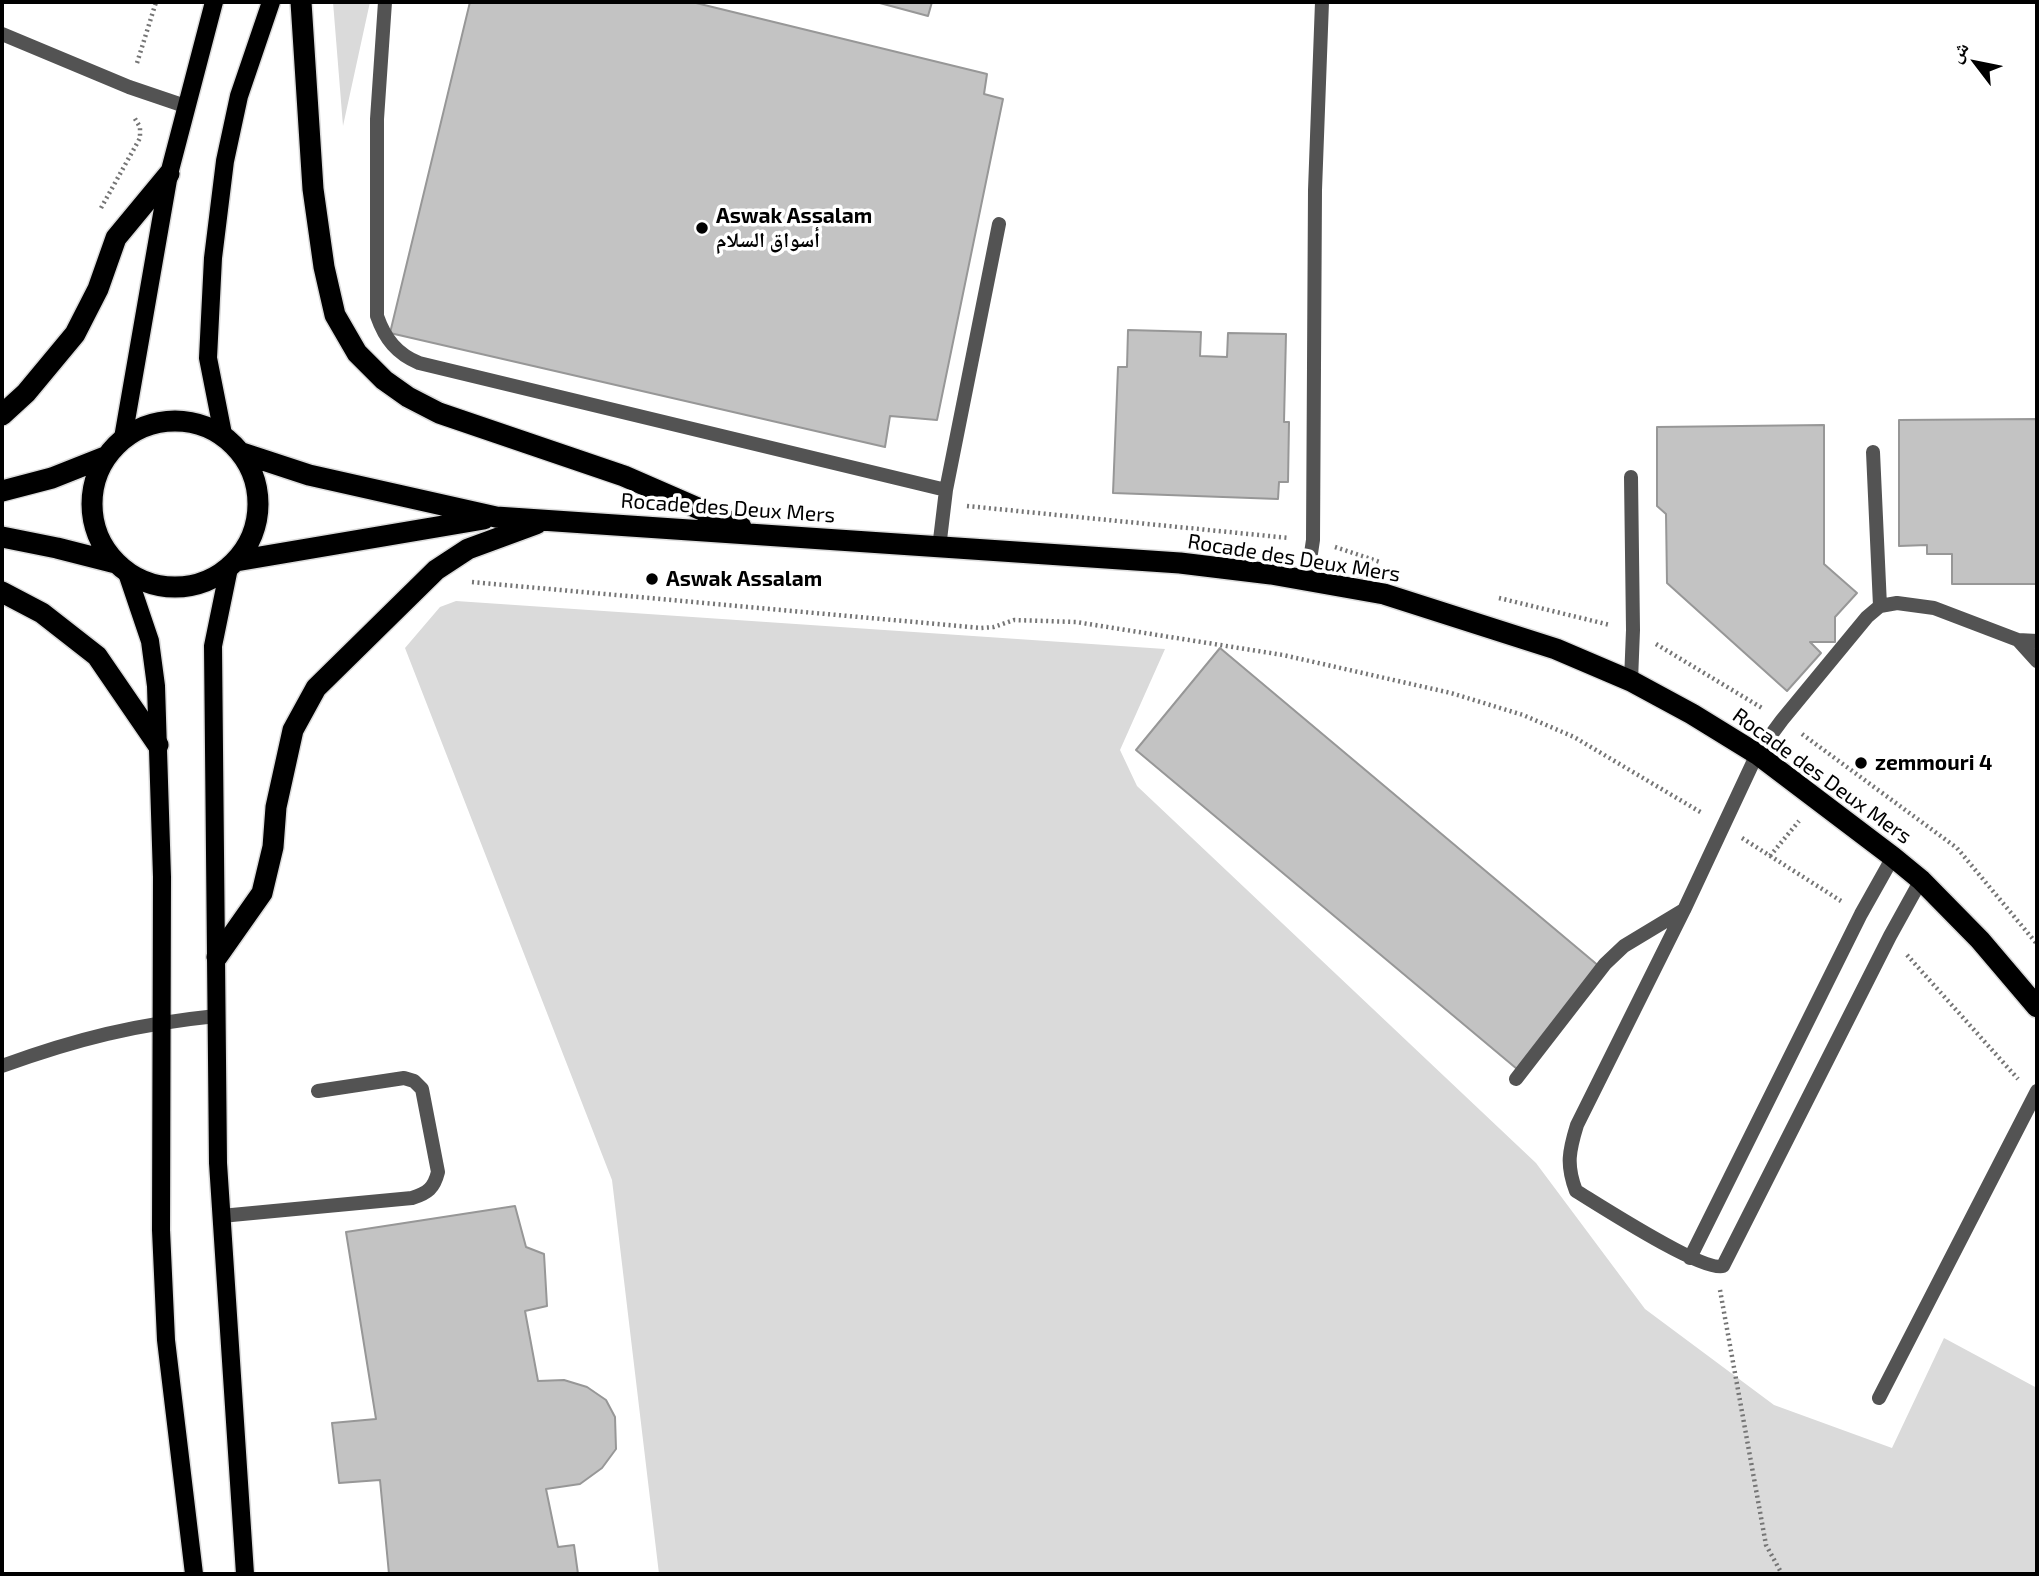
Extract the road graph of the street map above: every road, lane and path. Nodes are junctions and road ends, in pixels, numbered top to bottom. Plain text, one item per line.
1 (156, 2) edge
2 (214, 2) edge
3 (271, 2) edge
4 (301, 2) edge
5 (385, 2) edge
6 (1322, 2) edge
7 (2, 34) edge
8 (129, 87) junction
9 (185, 106) junction
10 (169, 174) junction
11 (97, 218) dead end
12 (999, 224) dead end
13 (2, 415) edge
14 (223, 434) junction
15 (123, 438) junction
16 (1873, 452) dead end
17 (242, 453) junction
18 (105, 457) junction
19 (1631, 477) dead end
20 (946, 490) junction
21 (2, 491) edge
22 (496, 517) junction
23 (545, 521) junction
24 (756, 533) junction
25 (2, 537) edge
26 (939, 548) junction
27 (233, 565) junction
28 (121, 568) junction
29 (1307, 580) junction
30 (467, 582) dead end
31 (2, 592) edge
32 (1880, 607) junction
33 (2018, 640) junction
34 (2037, 641) edge
35 (2037, 661) edge
36 (1632, 681) junction
37 (159, 745) junction
38 (1757, 754) junction
39 (1723, 826) junction
40 (1893, 857) junction
41 (1921, 880) junction
42 (1684, 910) junction
43 (1861, 914) junction
44 (1890, 936) junction
45 (217, 957) junction
46 (2037, 1007) edge
47 (216, 1016) junction
48 (161, 1021) junction
49 (2, 1066) edge
50 (1516, 1079) dead end
51 (318, 1091) dead end
52 (2036, 1094) edge
53 (221, 1216) junction
54 (1690, 1258) junction
55 (1716, 1268) junction
56 (1880, 1398) dead end
57 (194, 1574) edge
58 (244, 1574) edge
59 (1782, 1574) edge

1 - 8 path
2 - 9 main road
3 - 14 main road
4 - 24 highway
5 - 20 street
6 - 29 street
7 - 8 street
8 - 9 street
8 - 11 path
9 - 10 main road
10 - 13 highway
10 - 15 main road
12 - 20 street
14 - 15 highway, Rocade des Deux Mers
14 - 17 highway, Rocade des Deux Mers
15 - 18 highway, Rocade des Deux Mers
16 - 32 street
17 - 22 highway, Rocade des Deux Mers
17 - 27 highway, Rocade des Deux Mers
18 - 21 highway, Rocade des Deux Mers
18 - 28 highway, Rocade des Deux Mers
19 - 36 street
20 - 26 street
22 - 23 highway, Rocade des Deux Mers
22 - 27 highway, Rocade des Deux Mers
23 - 24 highway, Rocade des Deux Mers
23 - 45 highway
24 - 26 highway, Rocade des Deux Mers
25 - 28 highway, Rocade des Deux Mers
26 - 29 highway, Rocade des Deux Mers
27 - 28 highway, Rocade des Deux Mers
27 - 45 main road
28 - 37 main road
29 - 36 highway, Rocade des Deux Mers
30 - 39 path
31 - 37 highway
32 - 33 street
32 - 38 street
33 - 34 street
33 - 35 street
36 - 38 highway, Rocade des Deux Mers
37 - 48 main road
38 - 39 street
38 - 40 highway, Rocade des Deux Mers
39 - 42 street
39 - 43 path
40 - 41 highway, Rocade des Deux Mers
40 - 43 street
41 - 44 street
41 - 46 highway, Rocade des Deux Mers
42 - 50 street
42 - 54 street
43 - 54 street
44 - 52 path
44 - 55 street
45 - 47 main road
47 - 48 street
47 - 53 main road
48 - 49 street
48 - 57 main road
51 - 53 street
52 - 56 street
53 - 58 main road
54 - 55 street
55 - 59 path

